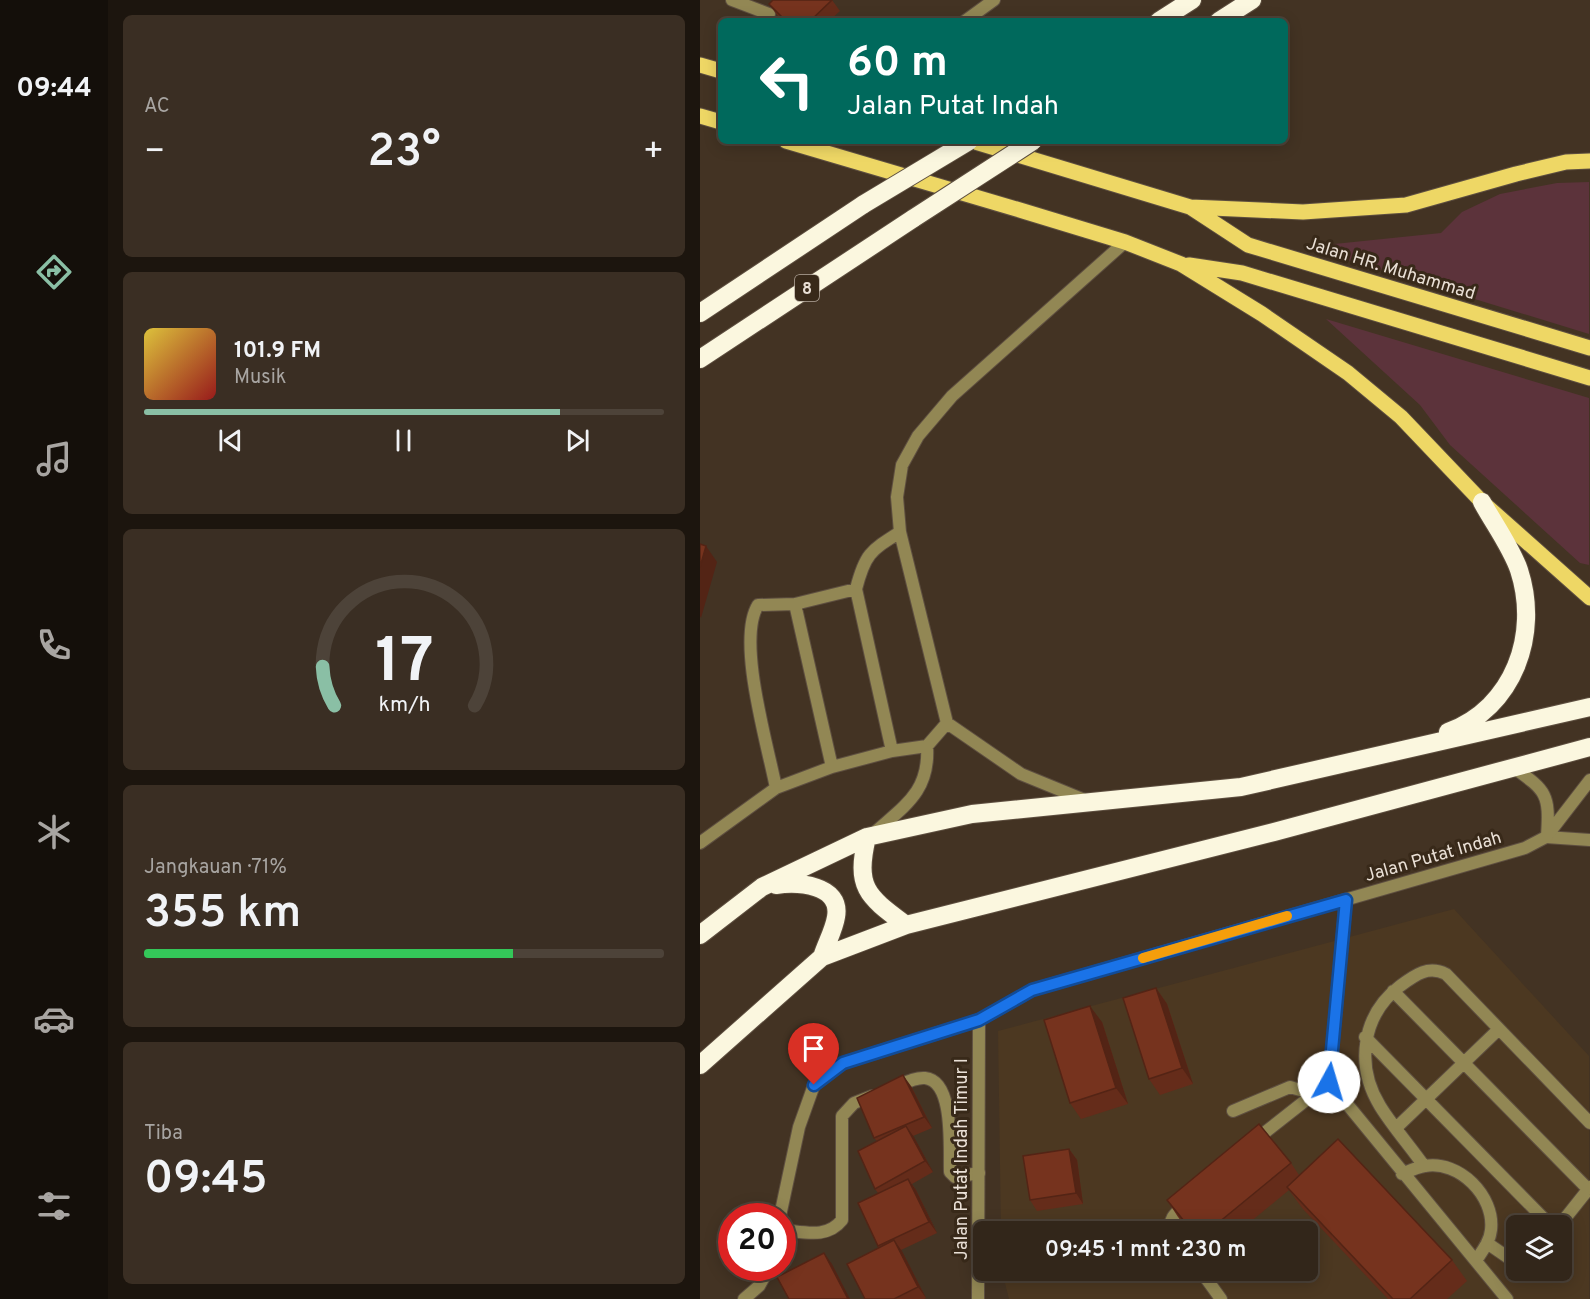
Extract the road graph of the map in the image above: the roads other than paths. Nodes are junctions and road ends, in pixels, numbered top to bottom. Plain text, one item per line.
1 (732, 0) edge
2 (772, 0) edge
3 (994, 0) edge
4 (1192, 0) edge
5 (1252, 0) edge
6 (768, 17) edge
7 (969, 18) edge
8 (1164, 18) edge
9 (1224, 18) edge
10 (700, 65) edge
11 (718, 70) edge
12 (700, 116) edge
13 (718, 121) edge
14 (796, 144) edge
15 (965, 144) edge
16 (980, 144) edge
17 (1028, 144) edge
18 (1590, 161) edge
19 (1189, 207) junction
20 (1125, 242) junction
21 (1181, 264) junction
22 (700, 313) edge
23 (1590, 348) edge
24 (700, 358) edge
25 (1590, 378) edge
26 (1482, 502) junction
27 (900, 531) junction
28 (856, 589) junction
29 (1586, 594) edge
30 (794, 604) junction
31 (1590, 707) edge
32 (947, 723) junction
33 (927, 746) junction
34 (1590, 747) edge
35 (892, 751) junction
36 (1399, 751) junction
37 (832, 767) junction
38 (1513, 767) junction
39 (1590, 780) edge
40 (776, 788) junction
41 (1091, 802) junction
42 (868, 837) junction
43 (1546, 837) junction
44 (1590, 840) edge
45 (700, 843) edge
46 (762, 887) junction
47 (1346, 900) junction
48 (906, 924) junction
49 (700, 934) edge
50 (822, 957) junction
51 (1393, 991) junction
52 (979, 1020) junction
53 (1499, 1029) junction
54 (1365, 1037) junction
55 (1464, 1063) junction
56 (700, 1065) edge
57 (1329, 1082) junction
58 (1314, 1094) junction
59 (1427, 1099) junction
60 (1233, 1111) dead end
61 (1590, 1123) edge
62 (1396, 1128) junction
63 (1246, 1149) edge
64 (1424, 1166) junction
65 (979, 1173) junction
66 (1402, 1174) junction
67 (1589, 1188) edge
68 (1196, 1194) edge
69 (783, 1203) edge
70 (1540, 1215) edge
71 (1568, 1215) edge
72 (1171, 1221) edge
73 (796, 1231) edge
74 (1487, 1243) junction
75 (1506, 1256) edge
76 (1477, 1259) junction
77 (762, 1281) edge
78 (1208, 1281) edge
79 (744, 1299) edge
80 (978, 1299) edge
81 (1220, 1299) edge
82 (1507, 1299) edge

1 - 6 street
2 - 6 street
3 - 7 street
4 - 8 highway
5 - 9 highway
10 - 11 main road
12 - 13 main road
14 - 20 main road
15 - 22 highway, 8, bridge
16 - 19 main road
17 - 24 highway, 8, bridge
18 - 19 main road
19 - 23 main road, Jalan HR. Muhammad
20 - 21 main road
20 - 27 street
21 - 25 main road
21 - 26 main road
26 - 29 main road
26 - 36 highway
27 - 28 street
27 - 32 street
28 - 30 street
28 - 35 street
30 - 37 street
30 - 40 street
31 - 36 highway
32 - 33 street
32 - 41 street
33 - 35 street
33 - 42 street
34 - 38 highway
35 - 37 street
36 - 41 highway
37 - 40 street
38 - 43 street
38 - 48 highway
39 - 43 street, Jalan Putat Indah
40 - 45 street
41 - 42 highway
42 - 46 highway
42 - 48 highway
43 - 44 street
43 - 47 street, Jalan Putat Indah
46 - 49 highway
46 - 50 highway
47 - 52 street, Jalan Putat Indah
47 - 57 street
48 - 50 highway
50 - 56 highway
51 - 53 street
51 - 54 street
51 - 55 street
52 - 65 street, Jalan Putat Indah Timur I
52 - 69 street, Jalan Putat Indah
53 - 55 street
53 - 61 street
54 - 59 street
54 - 62 street
55 - 59 street
55 - 67 street
57 - 58 street
57 - 66 street
58 - 60 street
58 - 63 street
59 - 62 street
59 - 70 street
62 - 64 street
64 - 66 street
64 - 74 street
65 - 73 street
65 - 80 street, Jalan Putat Indah Timur I
66 - 76 street
67 - 71 street
68 - 72 street
74 - 75 street
74 - 76 street
76 - 82 street
77 - 79 street
78 - 81 street

